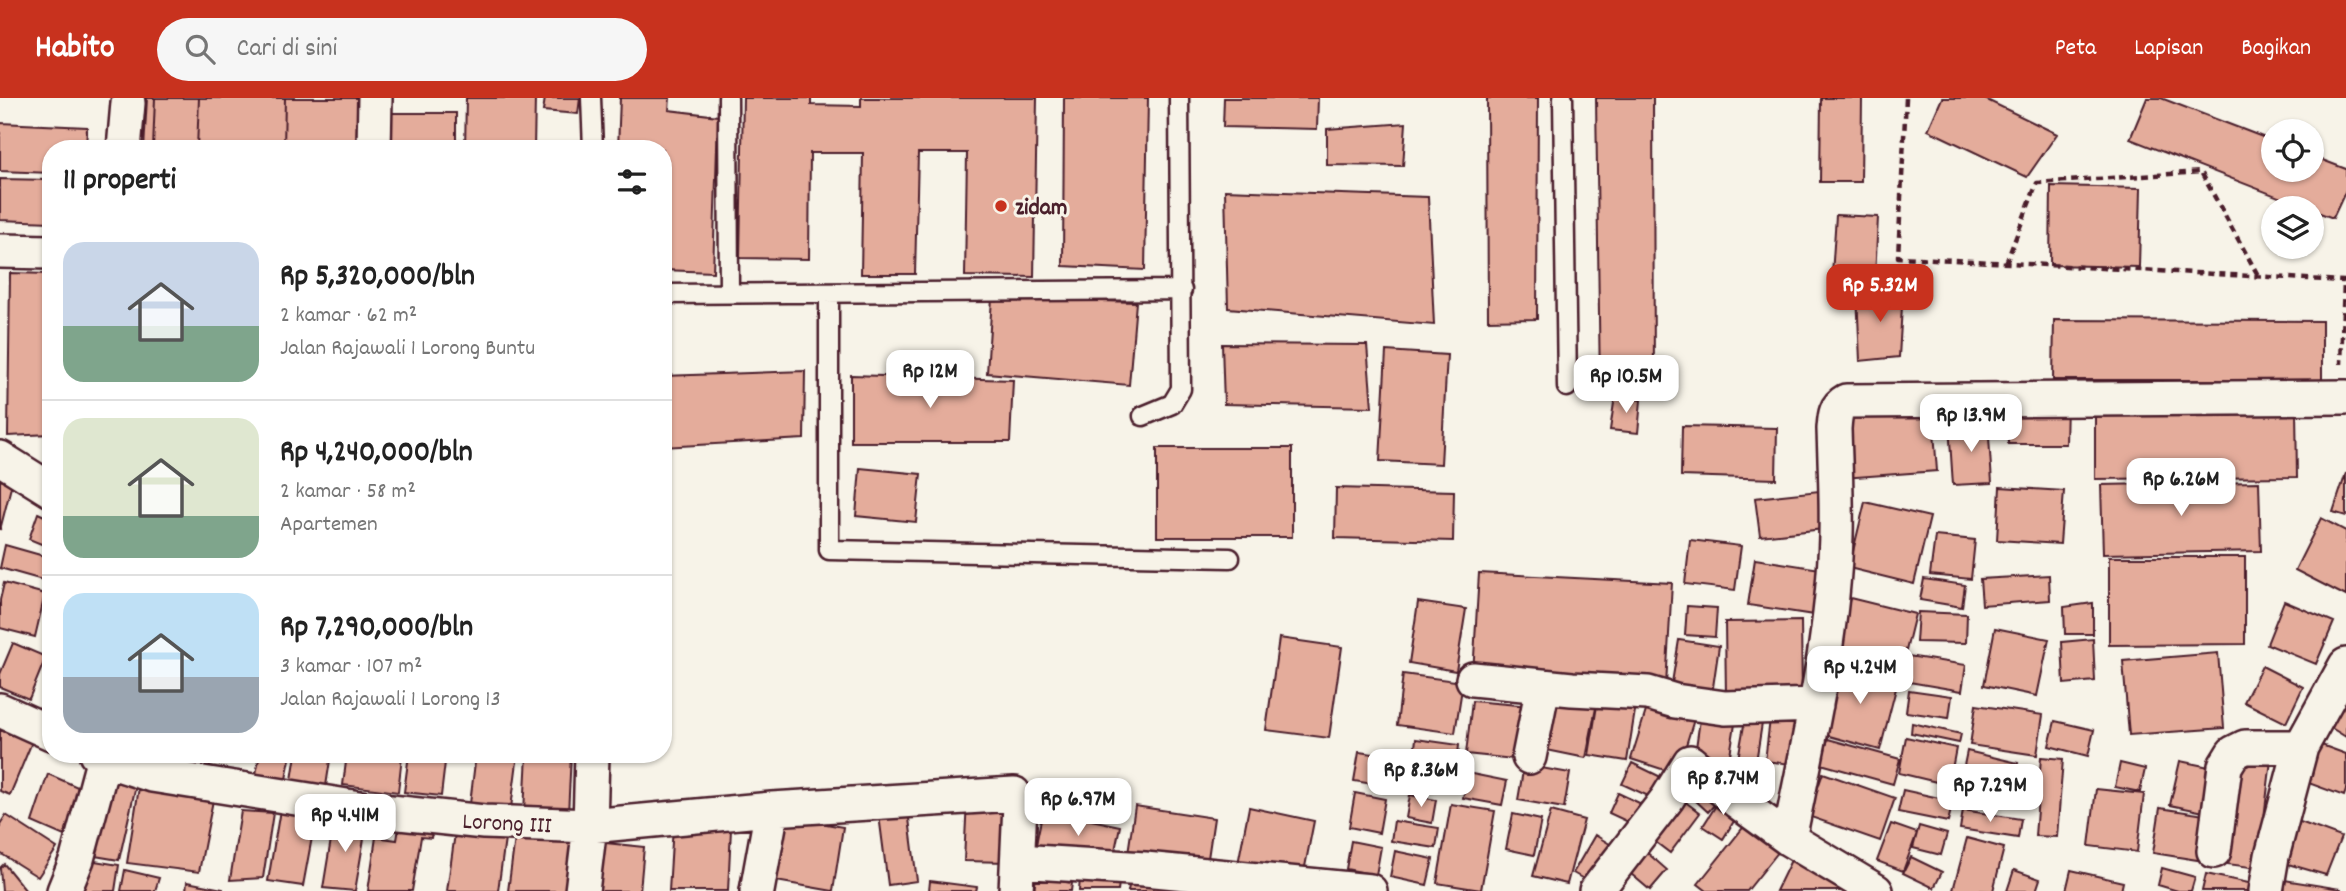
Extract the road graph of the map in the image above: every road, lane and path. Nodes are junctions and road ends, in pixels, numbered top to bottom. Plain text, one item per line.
1 (374, 98) edge
2 (591, 98) edge
3 (728, 98) edge
4 (1179, 98) edge
5 (1563, 98) edge
6 (1906, 98) edge
7 (128, 103) dead end
8 (125, 140) edge
9 (374, 140) edge
10 (593, 140) edge
11 (0, 251) edge
12 (42, 252) edge
13 (2006, 263) junction
14 (2259, 277) junction
15 (1182, 290) junction
16 (729, 293) junction
17 (829, 293) junction
18 (672, 294) edge
19 (1567, 387) dead end
20 (2343, 397) edge
21 (1143, 416) dead end
22 (0, 458) edge
23 (42, 484) edge
24 (1230, 558) dead end
25 (2346, 665) edge
26 (1473, 679) dead end
27 (1543, 686) junction
28 (1816, 705) junction
29 (0, 710) edge
30 (42, 729) edge
31 (2301, 747) junction
32 (1529, 757) dead end
33 (98, 763) edge
34 (119, 763) edge
35 (592, 763) edge
36 (772, 809) junction
37 (590, 826) junction
38 (1789, 839) junction
39 (2214, 851) dead end
40 (1017, 876) edge
41 (1333, 889) edge
42 (64, 891) edge
43 (582, 891) edge
44 (757, 891) edge
45 (1370, 891) edge
46 (1596, 891) edge
47 (1876, 891) edge
48 (2266, 891) edge

1 - 9 street
2 - 10 lane
3 - 16 lane
4 - 15 lane
5 - 19 lane
6 - 13 path
7 - 8 street
11 - 12 street
13 - 14 path
13 - 14 path
14 - 20 path
15 - 17 lane
15 - 21 lane
16 - 17 lane
16 - 18 lane
17 - 24 lane
20 - 28 street
22 - 23 street
25 - 31 street
26 - 27 street
27 - 28 street
27 - 32 street
28 - 38 street
29 - 30 street
31 - 39 street
31 - 48 street
33 - 42 street
34 - 37 street, Lorong III
35 - 37 street
36 - 37 street, Lorong III
36 - 40 street, Lorong III
36 - 44 street
37 - 43 street
38 - 46 street
38 - 47 street
40 - 41 street
41 - 45 street

